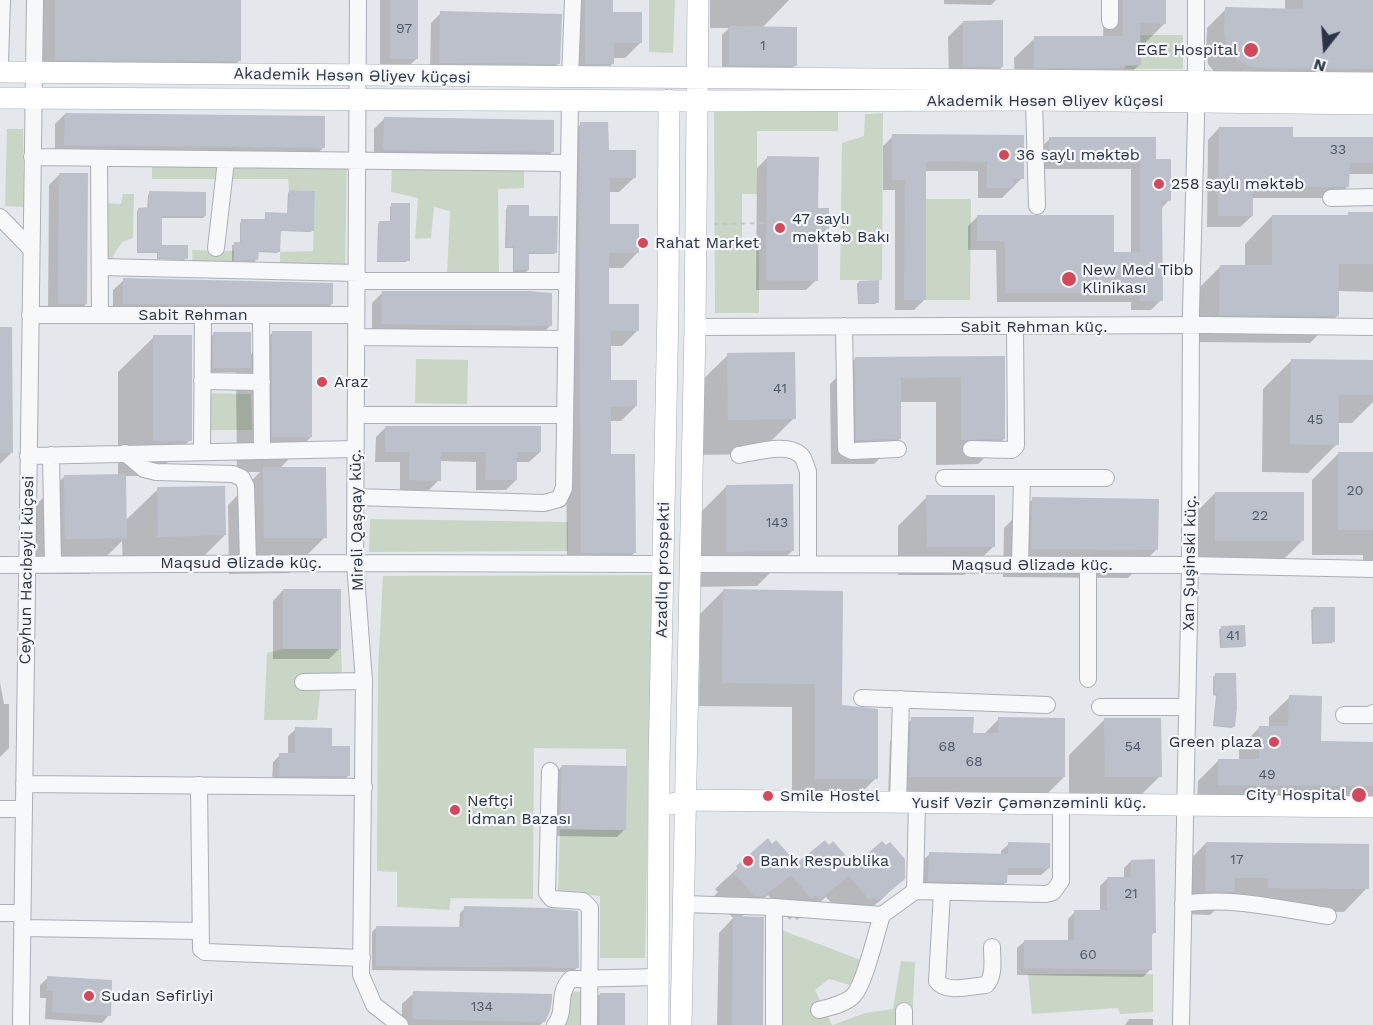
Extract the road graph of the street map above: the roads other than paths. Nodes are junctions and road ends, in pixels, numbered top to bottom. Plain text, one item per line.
1 (2, 0) edge
2 (35, 0) edge
3 (358, 0) edge
4 (573, 0) edge
5 (698, 0) edge
6 (1110, 0) edge
7 (1196, 0) edge
8 (1110, 21) dead end
9 (0, 51) edge
10 (0, 63) edge
11 (39, 66) junction
12 (0, 72) edge
13 (705, 75) junction
14 (357, 76) junction
15 (570, 78) junction
16 (1373, 83) edge
17 (1196, 91) junction
18 (0, 98) edge
19 (357, 99) junction
20 (570, 100) junction
21 (1034, 100) junction
22 (38, 104) junction
23 (1373, 104) edge
24 (664, 105) junction
25 (704, 106) junction
26 (32, 157) junction
27 (99, 158) junction
28 (357, 160) junction
29 (226, 161) junction
30 (568, 163) junction
31 (1331, 198) dead end
32 (1373, 198) edge
33 (1037, 206) dead end
34 (0, 219) edge
35 (216, 248) dead end
36 (31, 249) junction
37 (100, 267) junction
38 (356, 277) junction
39 (567, 281) junction
40 (30, 315) junction
41 (100, 315) junction
42 (203, 315) junction
43 (261, 315) junction
44 (356, 315) junction
45 (844, 326) junction
46 (1015, 326) junction
47 (1191, 326) junction
48 (695, 327) junction
49 (1373, 327) edge
50 (356, 337) junction
51 (566, 339) junction
52 (202, 381) junction
53 (262, 382) junction
54 (356, 415) junction
55 (564, 415) junction
56 (356, 449) junction
57 (898, 449) dead end
58 (971, 449) dead end
59 (262, 450) junction
60 (202, 451) junction
61 (125, 453) junction
62 (51, 455) junction
63 (739, 455) dead end
64 (28, 456) junction
65 (945, 478) dead end
66 (1022, 478) junction
67 (1106, 478) dead end
68 (356, 497) junction
69 (248, 563) junction
70 (355, 563) junction
71 (53, 564) junction
72 (663, 564) junction
73 (691, 564) junction
74 (808, 564) junction
75 (0, 565) edge
76 (27, 565) junction
77 (1020, 565) junction
78 (1190, 565) junction
79 (1088, 566) junction
80 (1373, 569) edge
81 (1088, 679) dead end
82 (364, 681) junction
83 (303, 682) dead end
84 (862, 698) dead end
85 (901, 699) junction
86 (1047, 705) dead end
87 (1187, 706) junction
88 (1100, 707) dead end
89 (1373, 713) edge
90 (1344, 715) dead end
91 (550, 771) dead end
92 (24, 784) junction
93 (199, 785) junction
94 (364, 787) junction
95 (686, 801) junction
96 (907, 802) junction
97 (1061, 803) junction
98 (1184, 805) junction
99 (1373, 807) edge
100 (24, 809) junction
101 (0, 810) edge
102 (660, 816) junction
103 (915, 891) junction
104 (942, 892) junction
105 (684, 904) junction
106 (1183, 904) junction
107 (774, 907) junction
108 (0, 913) edge
109 (882, 915) junction
110 (1328, 916) dead end
111 (22, 920) junction
112 (200, 931) junction
113 (992, 946) dead end
114 (362, 958) junction
115 (589, 977) junction
116 (659, 977) junction
117 (819, 1010) dead end
118 (21, 1025) edge
119 (400, 1025) edge
120 (555, 1025) edge
121 (589, 1025) edge
122 (658, 1025) edge
123 (681, 1025) edge
124 (774, 1025) edge
125 (1181, 1025) edge

1 - 9 street
2 - 11 street
3 - 14 street, Mirəli Qaşqay küç.
4 - 15 street
5 - 13 main road
6 - 8 street
7 - 17 street, Xan Şuşinski küç.
9 - 10 street
11 - 12 main road, Akademik Həsən Əliyev küçəsi
11 - 14 main road, Akademik Həsən Əliyev küçəsi
11 - 22 street, Ceyhun Hacıbəyli küçəsi
13 - 15 main road, Akademik Həsən Əliyev küçəsi
13 - 17 main road, Akademik Həsən Əliyev küçəsi
13 - 25 main road, Azadlıq prospekti
14 - 15 main road, Akademik Həsən Əliyev küçəsi
14 - 19 street, Mirəli Qaşqay küç.
16 - 17 main road, Akademik Həsən Əliyev küçəsi
17 - 21 main road, Akademik Həsən Əliyev küçəsi
17 - 23 main road, Akademik Həsən Əliyev küçəsi
17 - 47 street, Xan Şuşinski küç.
18 - 22 main road, Akademik Həsən Əliyev küçəsi
19 - 20 main road, Akademik Həsən Əliyev küçəsi
19 - 22 main road, Akademik Həsən Əliyev küçəsi
19 - 28 street, Mirəli Qaşqay küç.
20 - 24 main road, Akademik Həsən Əliyev küçəsi
20 - 30 street
21 - 25 main road, Akademik Həsən Əliyev küçəsi
21 - 33 street
22 - 26 street, Ceyhun Hacıbəyli küçəsi
24 - 25 main road, Akademik Həsən Əliyev küçəsi
24 - 72 main road, Azadlıq prospekti
25 - 48 main road, Azadlıq prospekti
26 - 27 street
26 - 36 street, Ceyhun Hacıbəyli küçəsi
27 - 29 street
27 - 37 street
28 - 29 street
28 - 30 street
28 - 38 street, Mirəli Qaşqay küç.
29 - 35 street
30 - 39 street
31 - 32 street
34 - 36 street
36 - 40 street, Ceyhun Hacıbəyli küçəsi
37 - 38 street
37 - 41 street
38 - 39 street
38 - 44 street, Mirəli Qaşqay küç.
39 - 51 street
40 - 41 street, Sabit Rəhman
40 - 64 street, Ceyhun Hacıbəyli küçəsi
41 - 42 street, Sabit Rəhman
42 - 43 street, Sabit Rəhman
42 - 52 street
43 - 44 street, Sabit Rəhman
43 - 53 street
44 - 50 street, Mirəli Qaşqay küç.
45 - 46 street, Sabit Rəhman küç.
45 - 48 street, Sabit Rəhman küç.
45 - 57 street
46 - 47 street, Sabit Rəhman küç.
46 - 58 street
47 - 49 street, Sabit Rəhman küç.
47 - 78 street, Xan Şuşinski küç.
48 - 73 main road, Azadlıq prospekti
50 - 51 street
50 - 54 street, Mirəli Qaşqay küç.
51 - 55 street
52 - 53 street
52 - 60 street
53 - 59 street
54 - 55 street
54 - 56 street, Mirəli Qaşqay küç.
55 - 68 street
56 - 59 street
56 - 68 street, Mirəli Qaşqay küç.
59 - 60 street
60 - 61 street
61 - 62 street
61 - 69 street
62 - 64 street
62 - 71 street
63 - 74 street
64 - 76 street, Ceyhun Hacıbəyli küçəsi
65 - 66 street
66 - 67 street
66 - 77 street
68 - 70 street, Mirəli Qaşqay küç.
69 - 70 street, Maqsud Əlizadə küç.
69 - 71 street, Maqsud Əlizadə küç.
70 - 72 street, Maqsud Əlizadə küç.
70 - 82 street, Mirəli Qaşqay küç.
71 - 76 street, Maqsud Əlizadə küç.
72 - 102 main road, Azadlıq prospekti
73 - 74 street, Maqsud Əlizadə küç.
73 - 95 main road, Azadlıq prospekti
74 - 77 street, Maqsud Əlizadə küç.
75 - 76 street, Maqsud Əlizadə küç.
76 - 92 street, Ceyhun Hacıbəyli küçəsi
77 - 79 street, Maqsud Əlizadə küç.
78 - 79 street, Maqsud Əlizadə küç.
78 - 80 street, Maqsud Əlizadə küç.
78 - 87 street, Xan Şuşinski küç.
79 - 81 street
82 - 83 street
82 - 94 street, Mirəli Qaşqay küç.
84 - 85 street
85 - 86 street
85 - 96 street
87 - 88 street
87 - 98 street, Xan Şuşinski küç.
89 - 90 street
91 - 115 street
92 - 93 street
92 - 100 street, Ceyhun Hacıbəyli küçəsi
93 - 94 street
93 - 112 street
94 - 114 street, Mirəli Qaşqay küç.
95 - 96 main road, Yusif Vəzir Çəmənzəminli küç.
95 - 102 main road
95 - 105 main road, Azadlıq prospekti
96 - 97 main road, Yusif Vəzir Çəmənzəminli küç.
96 - 103 street
97 - 98 main road, Yusif Vəzir Çəmənzəminli küç.
97 - 104 street
98 - 99 main road, Yusif Vəzir Çəmənzəminli küç.
98 - 106 street, Xan Şuşinski küç.
100 - 101 street
100 - 111 street, Ceyhun Hacıbəyli küçəsi
102 - 116 main road, Azadlıq prospekti
103 - 104 street
103 - 109 street
104 - 113 street
105 - 107 street
105 - 123 main road, Azadlıq prospekti
106 - 110 street
106 - 125 street, Xan Şuşinski küç.
107 - 109 street
107 - 124 street
108 - 111 street
109 - 117 street
111 - 112 street
111 - 118 street, Ceyhun Hacıbəyli küçəsi
112 - 114 street
114 - 119 street, Mirəli Qaşqay küç.
115 - 116 street
115 - 120 street
115 - 121 street
116 - 122 main road, Azadlıq prospekti

